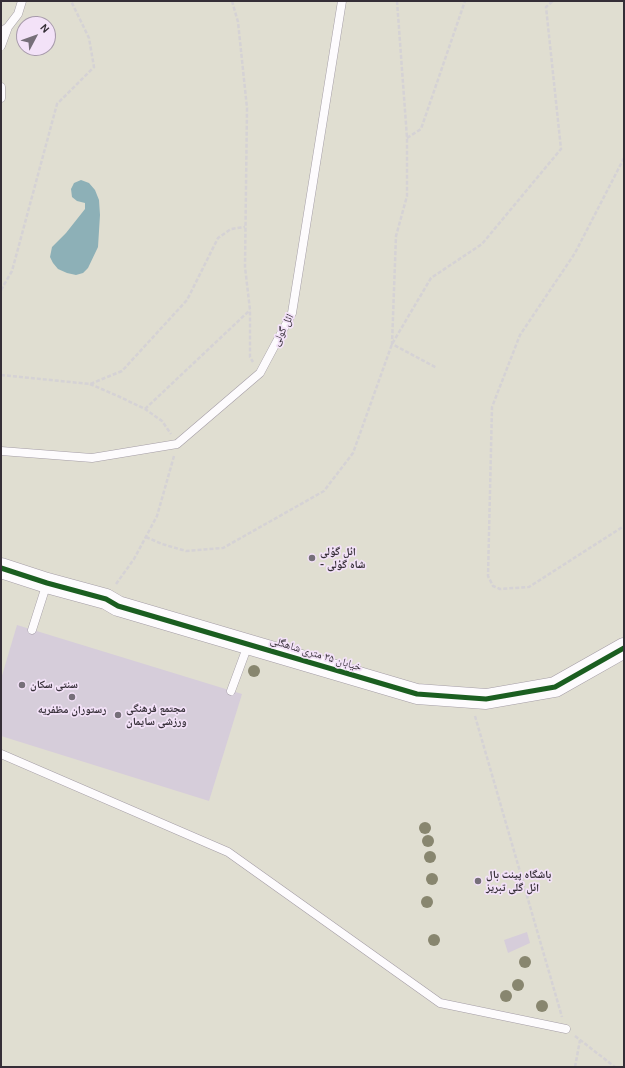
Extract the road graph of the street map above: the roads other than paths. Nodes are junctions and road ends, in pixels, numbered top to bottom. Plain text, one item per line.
1 (22, 1) edge
2 (342, 1) edge
3 (4, 29) edge
4 (1, 46) edge
5 (1, 87) edge
6 (1, 98) edge
7 (1, 451) edge
8 (1, 568) edge
9 (47, 583) junction
10 (32, 630) dead end
11 (249, 644) junction
12 (624, 648) edge
13 (232, 691) dead end
14 (1, 754) edge
15 (566, 1029) road end

1 - 3 lane
2 - 7 lane, ائل گولی
3 - 4 lane
5 - 6 lane
8 - 9 street, خیابان ۳۵ متری شاهگلی
9 - 10 lane
9 - 11 street, خیابان ۳۵ متری شاهگلی
11 - 12 street, خیابان ۳۵ متری شاهگلی
11 - 13 lane
14 - 15 lane

